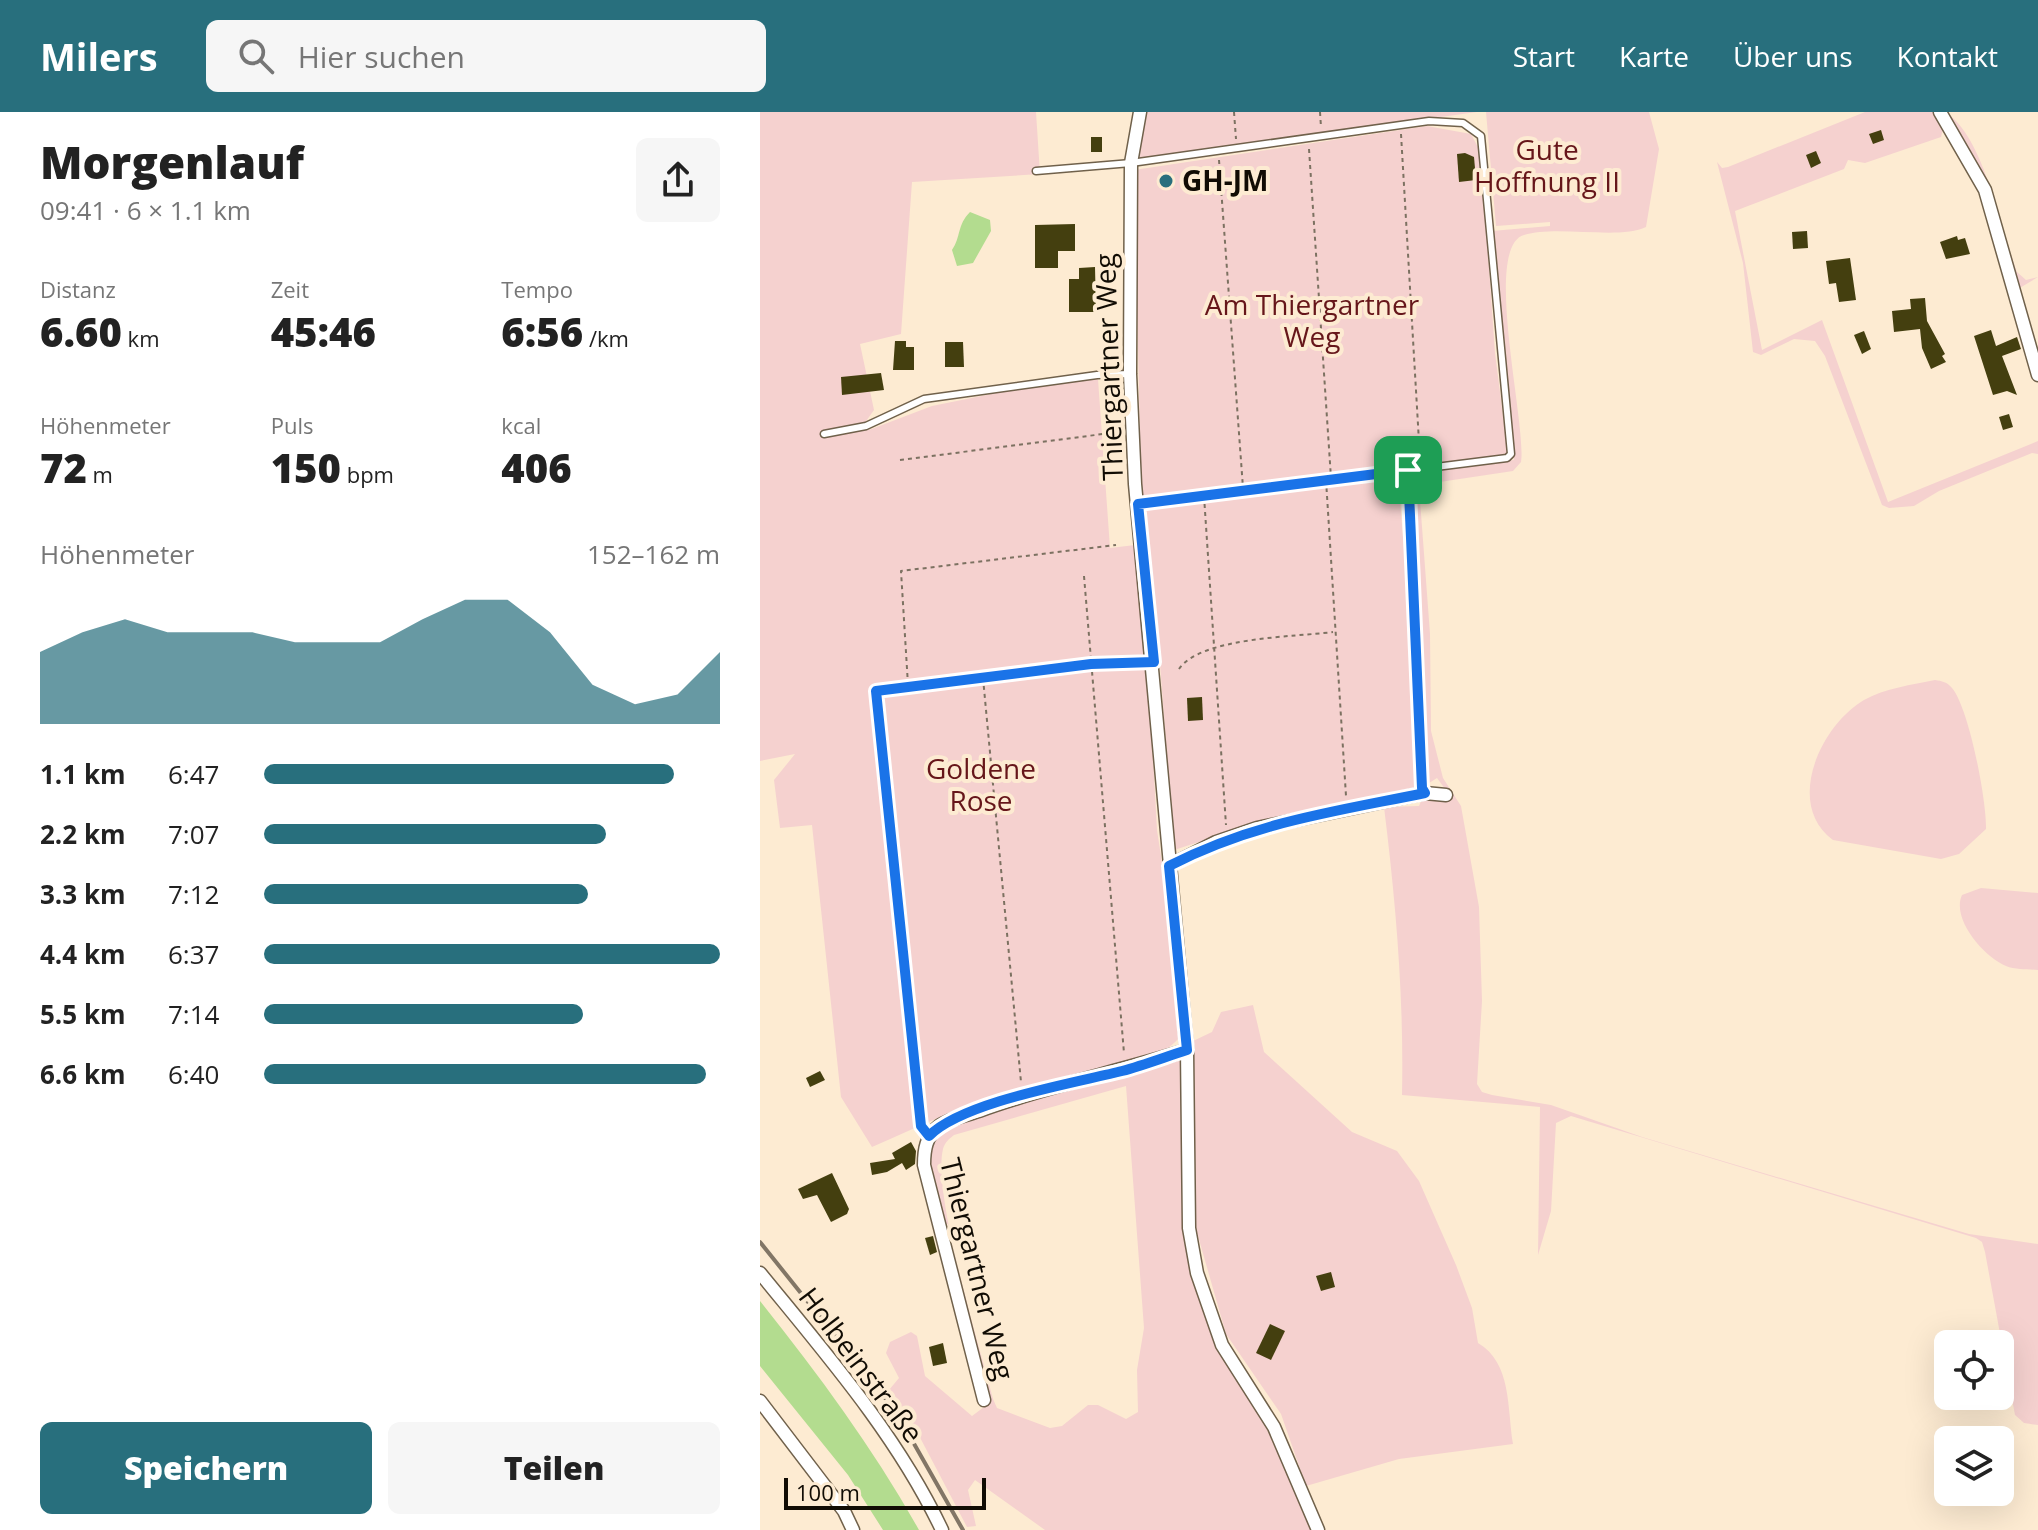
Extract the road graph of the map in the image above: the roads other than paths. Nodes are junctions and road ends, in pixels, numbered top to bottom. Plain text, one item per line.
1 (1140, 112) edge
2 (1940, 112) edge
3 (1131, 163) junction
4 (1036, 171) dead end
5 (1130, 374) junction
6 (2038, 375) edge
7 (824, 434) dead end
8 (1420, 469) road end
9 (1446, 795) dead end
10 (1169, 866) junction
11 (1187, 1050) junction
12 (760, 1273) edge
13 (984, 1400) dead end
14 (760, 1401) edge
15 (853, 1530) edge
16 (942, 1530) edge
17 (1318, 1530) edge

1 - 3 street, Thiergartner Weg
2 - 6 street
3 - 4 lane
3 - 5 street, Thiergartner Weg
3 - 8 lane
5 - 7 lane
5 - 10 street, Thiergartner Weg
9 - 10 street
10 - 11 street, Thiergartner Weg
11 - 13 street, Thiergartner Weg
11 - 17 street, Thiergartner Weg
12 - 16 street, Holbeinstraße
14 - 15 street

